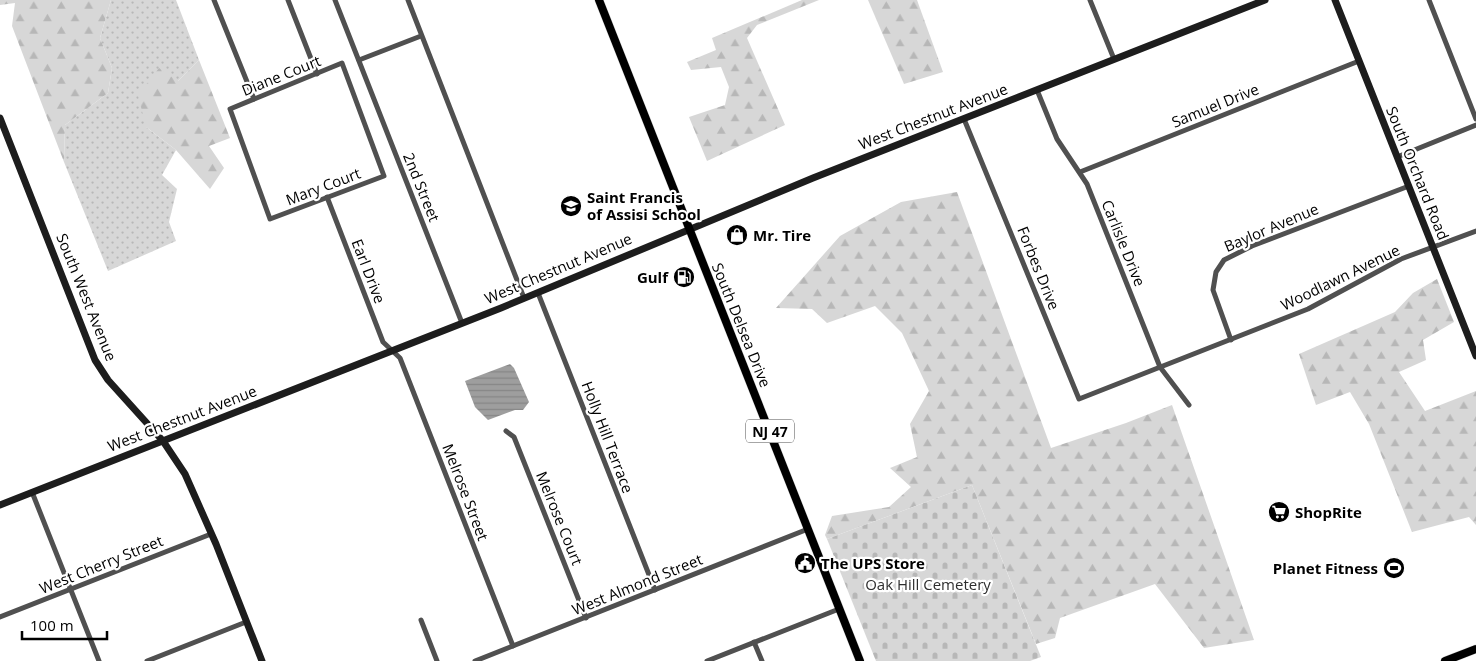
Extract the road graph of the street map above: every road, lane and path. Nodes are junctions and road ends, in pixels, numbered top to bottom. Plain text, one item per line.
1 (214, 0) edge
2 (288, 0) edge
3 (335, 0) edge
4 (408, 0) edge
5 (599, 0) edge
6 (1090, 0) edge
7 (1265, 0) edge
8 (1335, 0) edge
9 (1429, 0) edge
10 (421, 36) junction
11 (1114, 59) junction
12 (360, 60) junction
13 (1359, 61) junction
14 (317, 74) junction
15 (1037, 90) junction
16 (254, 99) junction
17 (0, 118) edge
18 (964, 119) junction
19 (1476, 119) edge
20 (1476, 125) edge
21 (1397, 157) junction
22 (1080, 172) junction
23 (384, 176) joint
24 (1408, 186) junction
25 (327, 197) junction
26 (270, 219) joint
27 (689, 228) junction
28 (1476, 231) edge
29 (1433, 247) junction
30 (538, 292) junction
31 (524, 298) junction
32 (462, 323) junction
33 (1231, 340) junction
34 (392, 350) junction
35 (1476, 356) edge
36 (1160, 367) junction
37 (1108, 387) joint
38 (1189, 405) dead end
39 (506, 431) dead end
40 (163, 440) junction
41 (32, 492) junction
42 (0, 505) edge
43 (808, 529) junction
44 (211, 534) junction
45 (71, 589) junction
46 (654, 590) junction
47 (839, 609) junction
48 (0, 617) edge
49 (586, 618) junction
50 (421, 620) dead end
51 (246, 622) junction
52 (754, 642) junction
53 (513, 646) junction
54 (1476, 649) edge
55 (99, 661) edge
56 (147, 661) edge
57 (262, 661) edge
58 (437, 661) edge
59 (475, 661) edge
60 (707, 661) edge
61 (762, 661) edge
62 (860, 661) edge
63 (1445, 661) edge

1 - 16 street
2 - 14 street
3 - 12 street, 2nd Street
4 - 10 street
5 - 27 main road, South Delsea Drive / NJ 47
6 - 11 street
7 - 11 street, West Chestnut Avenue
8 - 13 street, South Orchard Road
9 - 19 street
10 - 12 street
10 - 31 street
11 - 15 street, West Chestnut Avenue
12 - 32 street, 2nd Street
13 - 21 street, South Orchard Road
13 - 22 street, Samuel Drive
14 - 16 street, Diane Court
14 - 23 street, Diane Court
15 - 18 street, West Chestnut Avenue
15 - 22 street, Carlisle Drive
16 - 26 street, Diane Court
17 - 40 street, South West Avenue
18 - 27 street, West Chestnut Avenue
18 - 37 street, Forbes Drive
20 - 21 street
21 - 24 street, South Orchard Road
22 - 36 street, Carlisle Drive
23 - 25 street, Mary Court
24 - 29 street, South Orchard Road
24 - 33 street, Baylor Avenue
25 - 26 street, Mary Court
25 - 34 street, Earl Drive
27 - 30 street, West Chestnut Avenue
27 - 43 main road, South Delsea Drive / NJ 47
28 - 29 street, Woodlawn Avenue
29 - 33 street, Woodlawn Avenue
29 - 35 street, South Orchard Road
30 - 31 street, West Chestnut Avenue
30 - 46 street, Holly Hill Terrace
31 - 32 street, West Chestnut Avenue
32 - 34 street, West Chestnut Avenue
33 - 36 street, Woodlawn Avenue
34 - 40 street, West Chestnut Avenue
34 - 53 street, Melrose Street
36 - 37 street, Woodlawn Avenue
36 - 38 street, Carlisle Drive
39 - 49 street, Melrose Court
40 - 41 street, West Chestnut Avenue
40 - 44 street, South West Avenue
41 - 42 street, West Chestnut Avenue
41 - 45 street
43 - 46 street, West Almond Street
43 - 47 main road, South Delsea Drive / NJ 47
44 - 45 street, West Cherry Street
44 - 51 street, South West Avenue
45 - 48 street, West Cherry Street
45 - 55 street
46 - 49 street, West Almond Street
47 - 52 street
47 - 62 main road, South Delsea Drive / NJ 47
49 - 53 street, West Almond Street
50 - 58 street
51 - 56 street
51 - 57 street, South West Avenue
52 - 60 street
52 - 61 street
53 - 59 street, West Almond Street
54 - 63 main road

